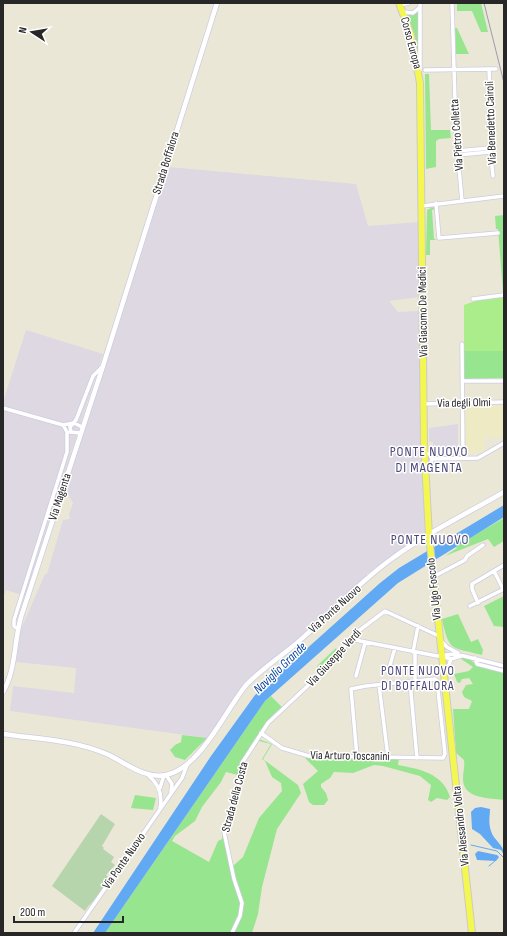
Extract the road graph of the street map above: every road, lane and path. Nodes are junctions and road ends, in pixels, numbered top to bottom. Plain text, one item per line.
1 (217, 3) edge
2 (409, 3) edge
3 (452, 3) edge
4 (400, 4) edge
5 (420, 4) edge
6 (403, 12) junction
7 (489, 69) junction
8 (496, 69) dead end
9 (425, 70) dead end
10 (454, 70) junction
11 (420, 83) junction
12 (490, 150) junction
13 (458, 153) junction
14 (493, 176) dead end
15 (504, 196) edge
16 (462, 201) junction
17 (436, 203) junction
18 (422, 206) junction
19 (498, 234) dead end
20 (504, 295) edge
21 (473, 299) dead end
22 (116, 324) joint
23 (462, 344) dead end
24 (103, 366) junction
25 (462, 381) junction
26 (504, 381) edge
27 (504, 402) edge
28 (462, 403) junction
29 (424, 404) junction
30 (3, 408) edge
31 (74, 423) junction
32 (63, 425) junction
33 (82, 427) junction
34 (69, 432) junction
35 (80, 433) junction
36 (504, 443) edge
37 (425, 453) junction
38 (463, 458) junction
39 (432, 459) junction
40 (425, 467) junction
41 (504, 492) edge
42 (429, 539) junction
43 (483, 545) dead end
44 (504, 566) edge
45 (494, 571) junction
46 (433, 577) junction
47 (504, 589) edge
48 (478, 603) junction
49 (470, 606) dead end
50 (418, 626) junction
51 (18, 629) junction
52 (439, 637) junction
53 (350, 639) junction
54 (364, 643) junction
55 (395, 648) junction
56 (414, 652) junction
57 (442, 656) junction
58 (464, 656) junction
59 (475, 658) junction
60 (451, 659) junction
61 (504, 666) edge
62 (504, 671) edge
63 (388, 672) dead end
64 (356, 676) dead end
65 (415, 681) junction
66 (410, 682) junction
67 (444, 684) junction
68 (378, 685) junction
69 (3, 692) edge
70 (449, 719) junction
71 (441, 720) junction
72 (261, 733) junction
73 (3, 734) edge
74 (357, 757) junction
75 (388, 757) junction
76 (417, 758) junction
77 (187, 765) junction
78 (148, 775) junction
79 (165, 775) junction
80 (160, 791) junction
81 (170, 795) junction
82 (160, 809) junction
83 (74, 933) edge
84 (232, 933) edge
85 (472, 933) edge

1 - 22 street, Strada Boffalora
2 - 4 street
3 - 10 street, Via Pietro Colletta
4 - 6 main road, Corso Europa
5 - 6 street
5 - 11 street
6 - 11 main road, Corso Europa
7 - 8 street, Via Benedetto Cairoli
7 - 10 street, Via Benedetto Cairoli
7 - 12 street, Via Benedetto Cairoli
9 - 10 street, Via Benedetto Cairoli
10 - 13 street, Via Pietro Colletta
11 - 18 main road, Via Giacomo De Medici
12 - 13 street
12 - 14 street, Via Benedetto Cairoli
13 - 16 street, Via Pietro Colletta
15 - 16 street
16 - 17 street
17 - 18 street
17 - 19 street
18 - 29 main road, Via Giacomo De Medici
20 - 21 street
22 - 24 street, Via Magenta
23 - 25 street
24 - 31 street, Via Magenta
24 - 33 street, Via Magenta
25 - 26 street, Via degli Olmi
25 - 28 street
27 - 28 street, Via degli Olmi
28 - 29 street, Via degli Olmi
28 - 38 street
29 - 37 main road, Via Giacomo De Medici
30 - 32 street
31 - 32 street
31 - 33 street
31 - 34 street, Via Magenta
32 - 34 street
33 - 35 street, Via Magenta
34 - 35 street
34 - 51 street, Via Magenta
35 - 51 street, Via Magenta
36 - 38 street
37 - 39 street
37 - 40 main road, Via Giacomo De Medici
38 - 39 street
39 - 40 street
40 - 42 main road, Via Giacomo De Medici
41 - 42 street, Via Ponte Nuovo
42 - 46 main road, Via Ugo Foscolo
42 - 77 street, Via Ponte Nuovo
43 - 46 street
44 - 45 street
45 - 47 street
45 - 48 street
46 - 52 main road, Via Ugo Foscolo
47 - 48 street
48 - 49 street
50 - 52 street, Via Giuseppe Verdi
50 - 53 street, Via Giuseppe Verdi
50 - 56 street
51 - 69 street, Via Magenta
52 - 57 main road, Via Alessandro Volta
52 - 58 street, Via Giuseppe Verdi
53 - 54 street
53 - 72 street, Via Giuseppe Verdi
54 - 55 street
54 - 64 street
55 - 56 street
55 - 63 street
56 - 57 street
56 - 65 street
57 - 58 street
57 - 60 street
57 - 67 main road, Via Alessandro Volta
58 - 59 street
58 - 60 street
59 - 61 street
59 - 62 street
60 - 67 street
65 - 66 street
65 - 71 street
66 - 68 street
66 - 76 street
67 - 70 main road, Via Alessandro Volta
68 - 74 street
68 - 75 street
70 - 71 street
70 - 85 main road, Via Alessandro Volta
71 - 76 street, Via Arturo Toscanini
72 - 74 street, Via Arturo Toscanini
72 - 84 street, Strada della Costa
73 - 78 street
74 - 75 street, Via Arturo Toscanini
75 - 76 street, Via Arturo Toscanini
77 - 79 street, Via Ponte Nuovo
77 - 81 street, Via Ponte Nuovo
78 - 79 street, Via Ponte Nuovo
78 - 80 street
79 - 80 street
79 - 81 street
80 - 82 street
81 - 82 street, Via Ponte Nuovo
82 - 83 street, Via Ponte Nuovo

